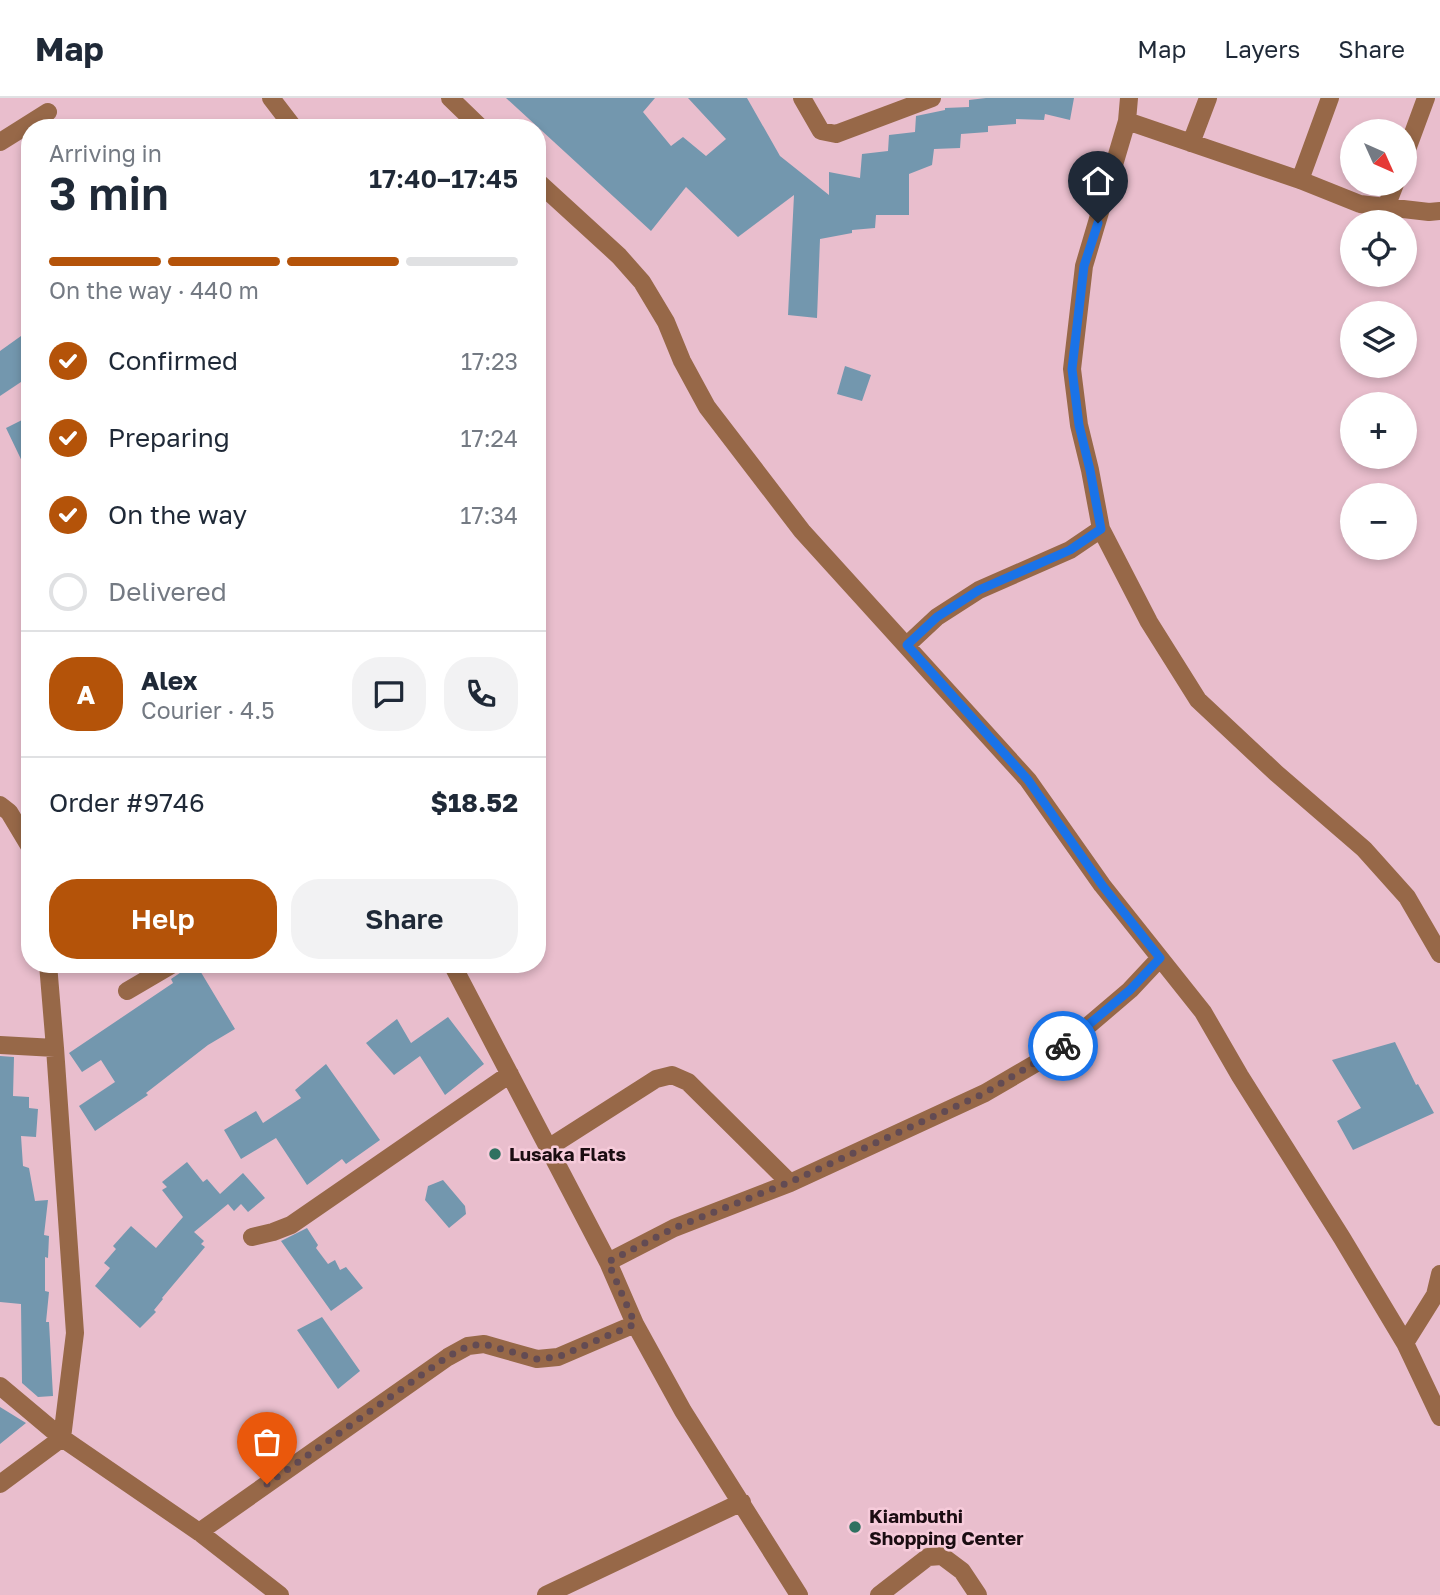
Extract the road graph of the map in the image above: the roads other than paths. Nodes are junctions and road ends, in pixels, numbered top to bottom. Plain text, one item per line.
1 (271, 98) edge
2 (450, 98) edge
3 (802, 98) edge
4 (932, 98) edge
5 (1129, 98) edge
6 (1208, 98) edge
7 (1330, 98) edge
8 (1426, 98) edge
9 (48, 112) dead end
10 (37, 119) edge
11 (287, 119) edge
12 (472, 119) edge
13 (1418, 120) edge
14 (1127, 121) junction
15 (21, 129) edge
16 (0, 142) edge
17 (1191, 143) junction
18 (1300, 180) junction
19 (546, 189) edge
20 (1390, 196) edge
21 (1386, 207) junction
22 (1440, 211) edge
23 (1101, 529) junction
24 (907, 645) junction
25 (0, 805) edge
26 (21, 833) edge
27 (1439, 949) edge
28 (1160, 958) junction
29 (49, 973) edge
30 (158, 973) edge
31 (457, 973) edge
32 (127, 991) dead end
33 (0, 1045) edge
34 (55, 1048) junction
35 (510, 1074) junction
36 (548, 1148) junction
37 (790, 1182) junction
38 (252, 1237) dead end
39 (608, 1262) junction
40 (1440, 1274) edge
41 (635, 1324) junction
42 (1405, 1343) junction
43 (0, 1386) edge
44 (1440, 1417) edge
45 (62, 1438) junction
46 (0, 1484) edge
47 (742, 1502) junction
48 (199, 1532) junction
49 (569, 1590) edge
50 (280, 1595) edge
51 (547, 1595) edge
52 (799, 1595) edge
53 (879, 1595) edge
54 (978, 1595) edge

1 - 11 street
2 - 12 street
3 - 4 street
5 - 14 street
6 - 17 street
7 - 18 street
8 - 13 street
9 - 10 street
14 - 17 street
14 - 23 street
15 - 16 street
17 - 18 street
18 - 21 street
19 - 24 street
20 - 21 street
21 - 22 street
23 - 24 street
23 - 27 street
24 - 28 street
25 - 26 street
28 - 37 street
28 - 42 street
29 - 34 street
30 - 32 street
31 - 35 street
33 - 34 street
34 - 45 street
35 - 36 street
35 - 38 street
36 - 37 street
36 - 39 street
37 - 39 street
39 - 41 street
40 - 42 street
41 - 47 street
41 - 48 street
42 - 44 street
43 - 45 street
45 - 46 street
45 - 48 street
47 - 49 street
47 - 52 street
48 - 50 street
49 - 51 street
53 - 54 street

